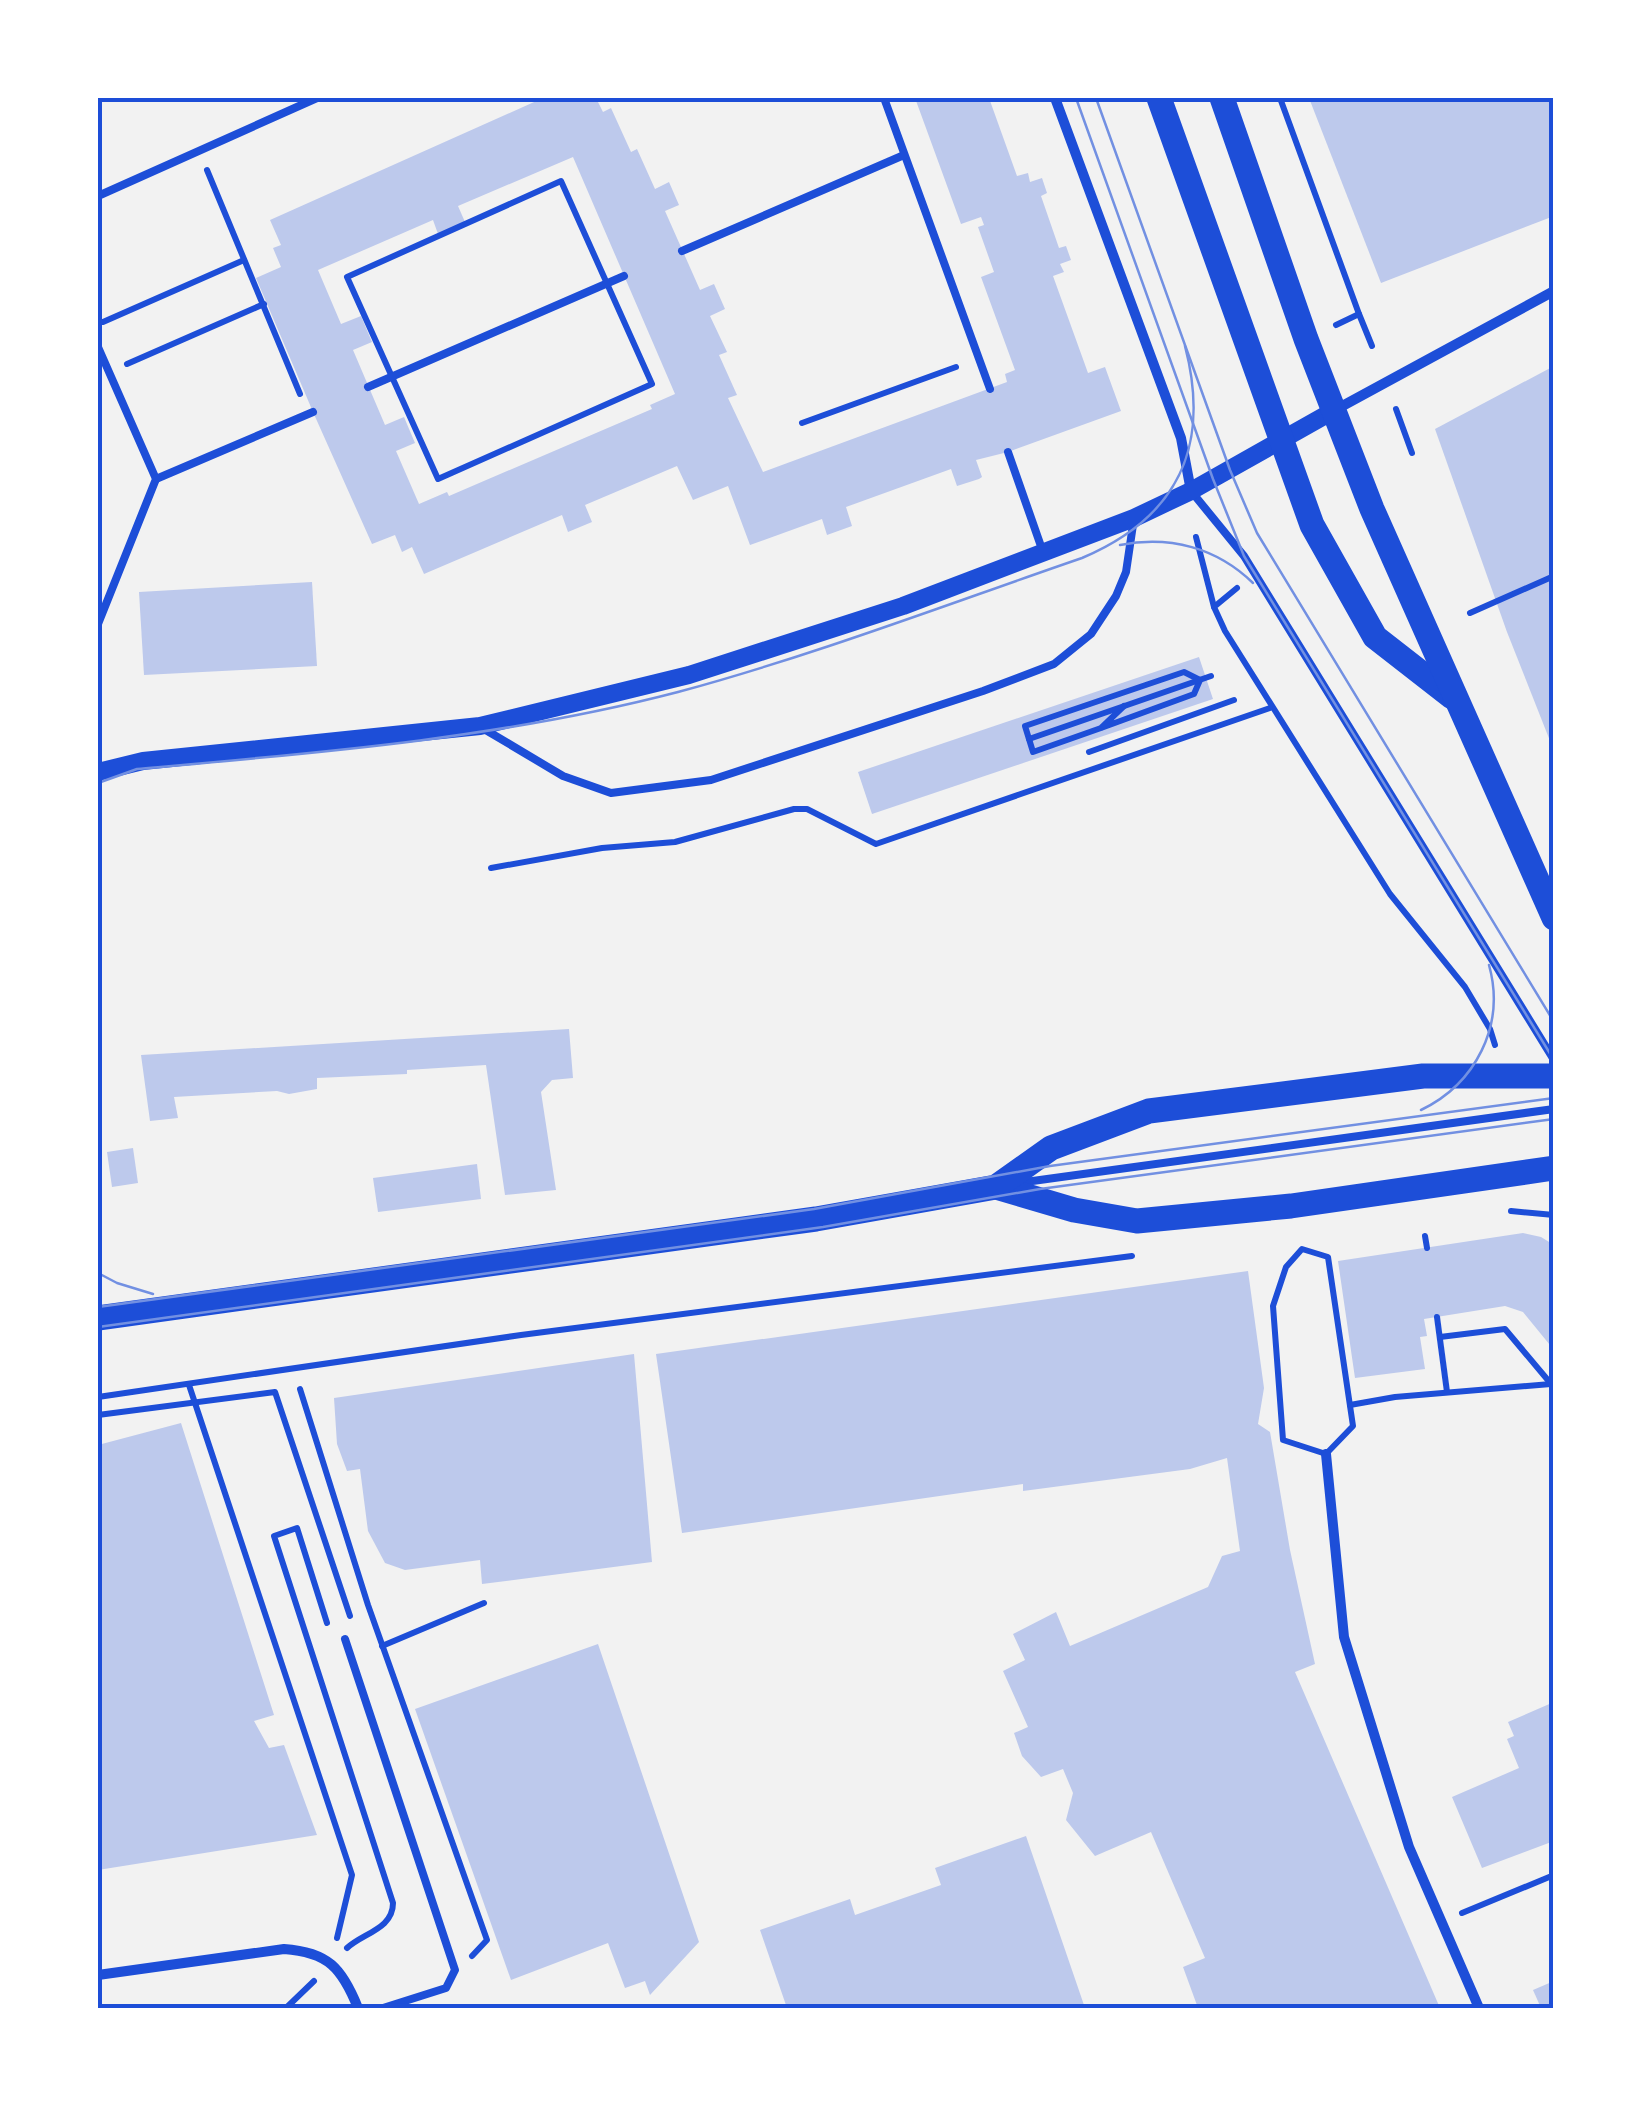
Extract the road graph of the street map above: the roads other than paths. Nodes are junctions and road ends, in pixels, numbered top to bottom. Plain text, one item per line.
1 (317, 98) edge
2 (884, 98) edge
3 (1055, 98) edge
4 (1159, 98) edge
5 (1222, 98) edge
6 (904, 156) junction
7 (98, 196) edge
8 (682, 251) dead end
9 (624, 276) dead end
10 (1554, 291) edge
11 (98, 346) edge
12 (368, 387) dead end
13 (990, 389) dead end
14 (1333, 411) junction
15 (311, 412) road end
16 (1280, 441) junction
17 (1008, 452) dead end
18 (156, 479) junction
19 (1192, 492) junction
20 (1134, 518) junction
21 (1044, 554) junction
22 (98, 624) edge
23 (1454, 698) junction
24 (480, 726) junction
25 (98, 772) edge
26 (1554, 918) edge
27 (1554, 1060) edge
28 (1554, 1076) edge
29 (1554, 1109) edge
30 (1554, 1168) edge
31 (996, 1187) junction
32 (98, 1318) edge
33 (1326, 1454) road end
34 (346, 1639) dead end
35 (98, 1975) edge
36 (358, 2008) edge
37 (383, 2008) edge
38 (1479, 2008) edge

1 - 7 lane
2 - 6 lane
3 - 19 street
4 - 16 main road
5 - 14 main road
6 - 8 lane
6 - 13 lane
9 - 12 lane
10 - 14 street
11 - 18 lane
14 - 16 street
14 - 23 main road
15 - 18 lane
16 - 19 street
16 - 23 main road
17 - 21 lane
18 - 22 lane
19 - 20 street
19 - 27 lane
20 - 21 street
20 - 24 lane
21 - 24 street
23 - 26 main road
24 - 25 street
28 - 31 main road
29 - 31 lane
30 - 31 main road
31 - 32 main road
33 - 38 street
34 - 37 lane
35 - 36 street

